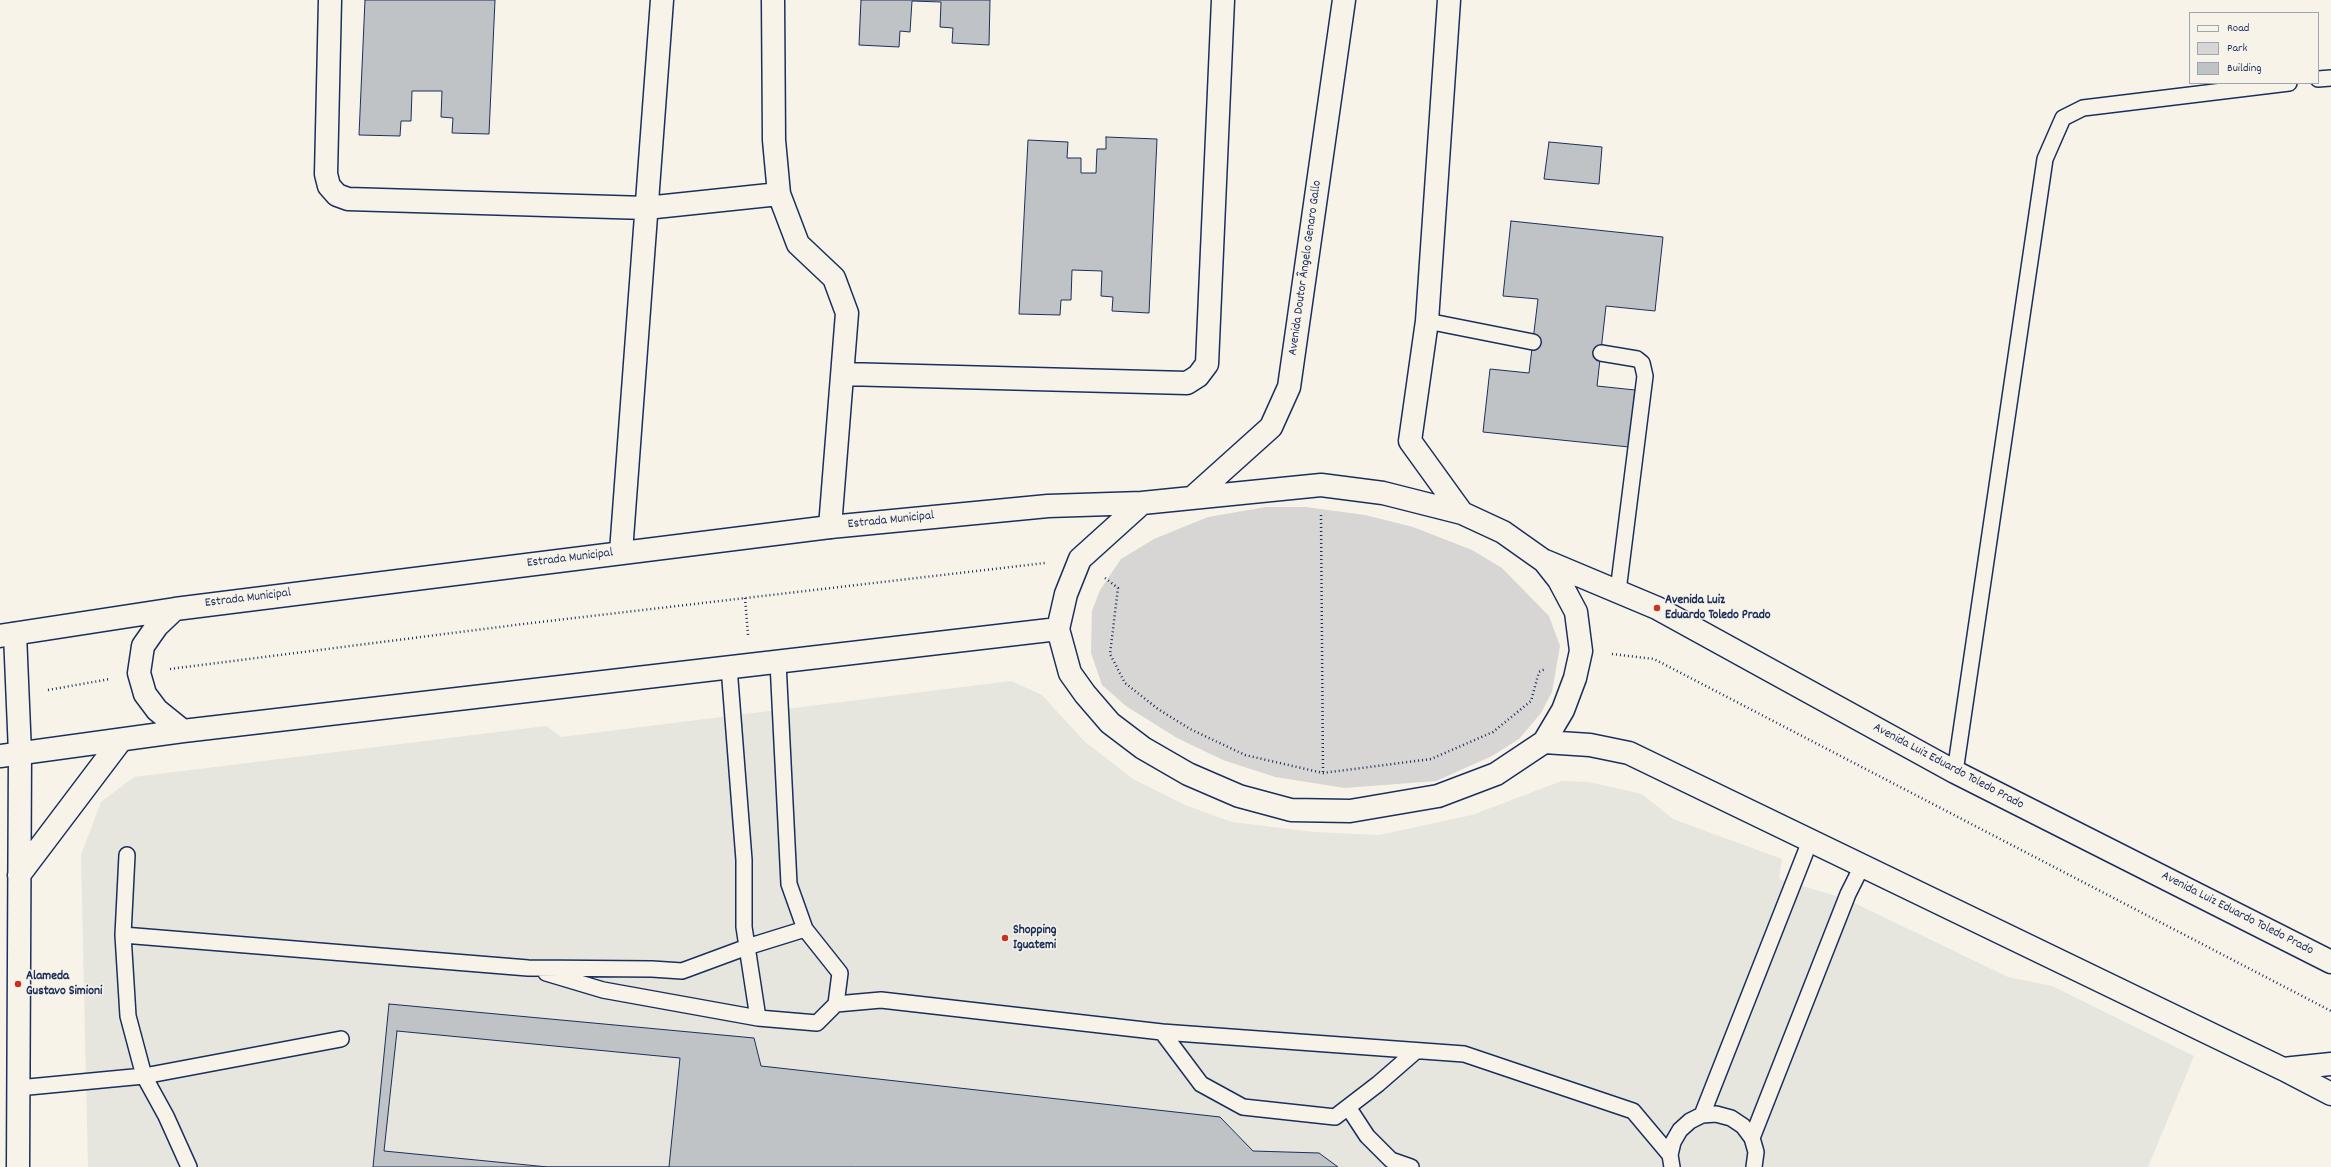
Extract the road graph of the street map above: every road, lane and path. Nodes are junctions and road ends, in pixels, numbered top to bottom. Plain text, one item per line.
1 (330, 0) edge
2 (662, 0) edge
3 (773, 0) edge
4 (1223, 0) edge
5 (1344, 0) edge
6 (1449, 0) edge
7 (2331, 78) edge
8 (2319, 79) edge
9 (2281, 84) edge
10 (779, 194) junction
11 (646, 208) junction
12 (1427, 321) junction
13 (1533, 342) dead end
14 (1601, 353) dead end
15 (843, 374) junction
16 (1321, 485) junction
17 (1192, 498) junction
18 (1142, 503) junction
19 (1462, 514) junction
20 (830, 527) junction
21 (621, 552) junction
22 (1080, 559) junction
23 (1544, 561) junction
24 (1618, 591) junction
25 (745, 598) junction
26 (175, 609) junction
27 (1058, 629) junction
28 (8, 635) edge
29 (1581, 651) junction
30 (778, 662) junction
31 (751, 665) junction
32 (729, 667) junction
33 (139, 673) junction
34 (16, 695) junction
35 (183, 731) junction
36 (121, 740) junction
37 (1544, 742) junction
38 (10, 754) edge
39 (1955, 772) junction
40 (1323, 773) junction
41 (1810, 841) junction
42 (127, 854) dead end
43 (1862, 866) junction
44 (19, 876) junction
45 (805, 929) junction
46 (123, 935) junction
47 (747, 947) junction
48 (2331, 962) edge
49 (528, 968) junction
50 (836, 1004) junction
51 (2331, 1011) edge
52 (758, 1018) junction
53 (1162, 1032) junction
54 (341, 1039) dead end
55 (1416, 1051) junction
56 (2331, 1064) edge
57 (2283, 1068) junction
58 (144, 1076) junction
59 (18, 1088) junction
60 (2331, 1094) edge
61 (1348, 1107) junction
62 (1702, 1116) junction
63 (1752, 1138) junction
64 (1671, 1161) edge
65 (18, 1167) edge
66 (188, 1167) edge
67 (1411, 1167) edge
68 (1754, 1167) edge

1 - 11 main road
2 - 11 main road
3 - 10 main road
4 - 15 main road
5 - 17 main road, Avenida Doutor Ângelo Genaro Gallo
6 - 12 main road
7 - 8 lane
9 - 39 lane
10 - 11 main road
10 - 15 main road
11 - 21 main road
12 - 13 lane
12 - 19 main road
14 - 24 lane
15 - 20 main road
16 - 17 main road, Estrada Municipal
16 - 19 main road, Estrada Municipal
16 - 40 path
17 - 18 main road, Estrada Municipal
18 - 20 main road, Estrada Municipal
18 - 22 main road
19 - 23 main road, Estrada Municipal
20 - 21 main road, Estrada Municipal
21 - 26 main road, Estrada Municipal
22 - 25 path
22 - 27 main road
22 - 40 path
23 - 24 main road, Avenida Luiz Eduardo Toledo Prado
23 - 29 main road
24 - 39 main road, Avenida Luiz Eduardo Toledo Prado
25 - 31 path
25 - 33 path
26 - 28 main road, Estrada Municipal
26 - 33 main road
27 - 30 main road
27 - 37 main road
28 - 34 main road
29 - 37 main road
29 - 40 path
29 - 51 path
30 - 31 main road
30 - 45 lane
31 - 32 main road
32 - 35 main road
32 - 47 lane
33 - 34 path
33 - 35 main road
34 - 38 main road
35 - 36 main road
36 - 38 main road
36 - 44 main road
37 - 41 main road
38 - 44 main road
39 - 48 main road, Avenida Luiz Eduardo Toledo Prado
41 - 43 main road
41 - 62 lane
42 - 46 lane
43 - 57 main road
43 - 63 lane
44 - 59 main road
45 - 47 lane
45 - 50 lane
46 - 49 lane
46 - 58 lane
47 - 49 lane
47 - 52 lane
49 - 52 lane
50 - 52 lane
50 - 53 lane
53 - 55 lane
53 - 61 lane
54 - 58 lane
55 - 61 lane
55 - 64 lane
56 - 57 main road
57 - 60 main road
58 - 59 lane
58 - 66 lane
59 - 65 main road
61 - 67 lane
62 - 63 lane
62 - 64 lane
63 - 68 lane

